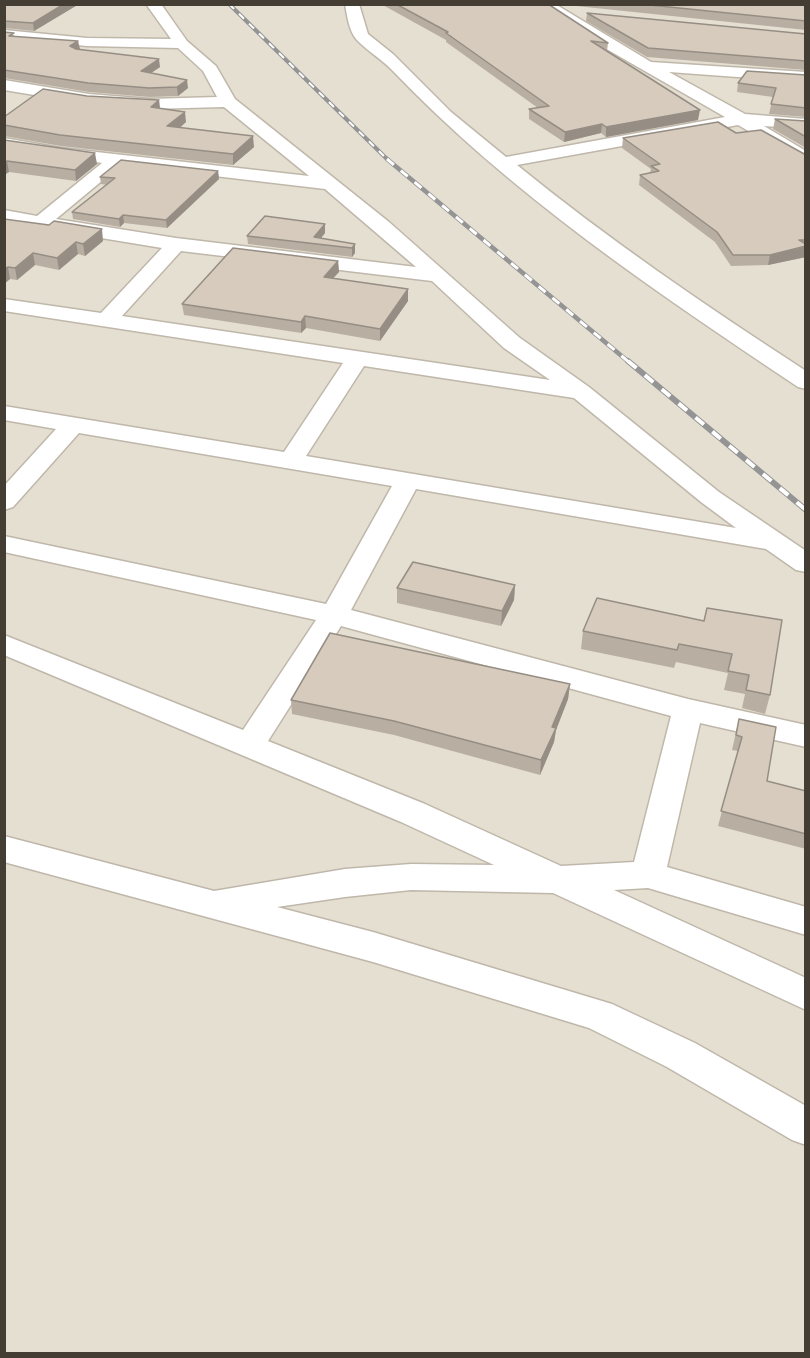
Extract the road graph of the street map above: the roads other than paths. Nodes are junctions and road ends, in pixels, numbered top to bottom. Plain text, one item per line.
1 (153, 4) edge
2 (352, 4) edge
3 (551, 8) edge
4 (592, 15) edge
5 (4, 34) edge
6 (182, 44) junction
7 (648, 66) junction
8 (806, 77) edge
9 (4, 85) edge
10 (228, 102) junction
11 (741, 119) junction
12 (806, 124) edge
13 (4, 143) edge
14 (118, 159) junction
15 (806, 159) edge
16 (505, 162) junction
17 (327, 184) junction
18 (4, 216) edge
19 (42, 221) junction
20 (176, 244) junction
21 (437, 276) junction
22 (4, 305) edge
23 (107, 320) junction
24 (357, 359) junction
25 (806, 382) edge
26 (581, 392) junction
27 (4, 413) edge
28 (73, 425) junction
29 (291, 460) junction
30 (407, 482) junction
31 (4, 502) edge
32 (778, 542) junction
33 (4, 544) edge
34 (806, 564) edge
35 (334, 615) junction
36 (4, 644) edge
37 (688, 710) junction
38 (806, 736) edge
39 (249, 746) junction
40 (4, 849) edge
41 (648, 875) junction
42 (559, 880) junction
43 (212, 904) junction
44 (806, 921) edge
45 (806, 995) edge
46 (806, 1127) edge

1 - 6 street
2 - 16 street
3 - 4 street
3 - 7 street
5 - 6 street
6 - 10 street
7 - 8 street
7 - 11 street
9 - 10 street
10 - 17 street
11 - 12 street
11 - 15 street
11 - 16 street
13 - 14 street
14 - 17 street
14 - 19 street
16 - 25 street
17 - 21 street
18 - 19 street
19 - 20 street
20 - 21 street
20 - 23 street
21 - 26 street
22 - 23 street
23 - 24 street
24 - 26 street
24 - 29 street
26 - 32 street
27 - 28 street
28 - 29 street
28 - 31 street
29 - 30 street
30 - 32 street
30 - 35 street
32 - 34 street
33 - 35 street
35 - 37 street
35 - 39 street
36 - 39 street
37 - 38 street
37 - 41 street
39 - 42 street
40 - 43 street
41 - 42 street
41 - 44 street
42 - 43 street
42 - 45 street
43 - 46 street

